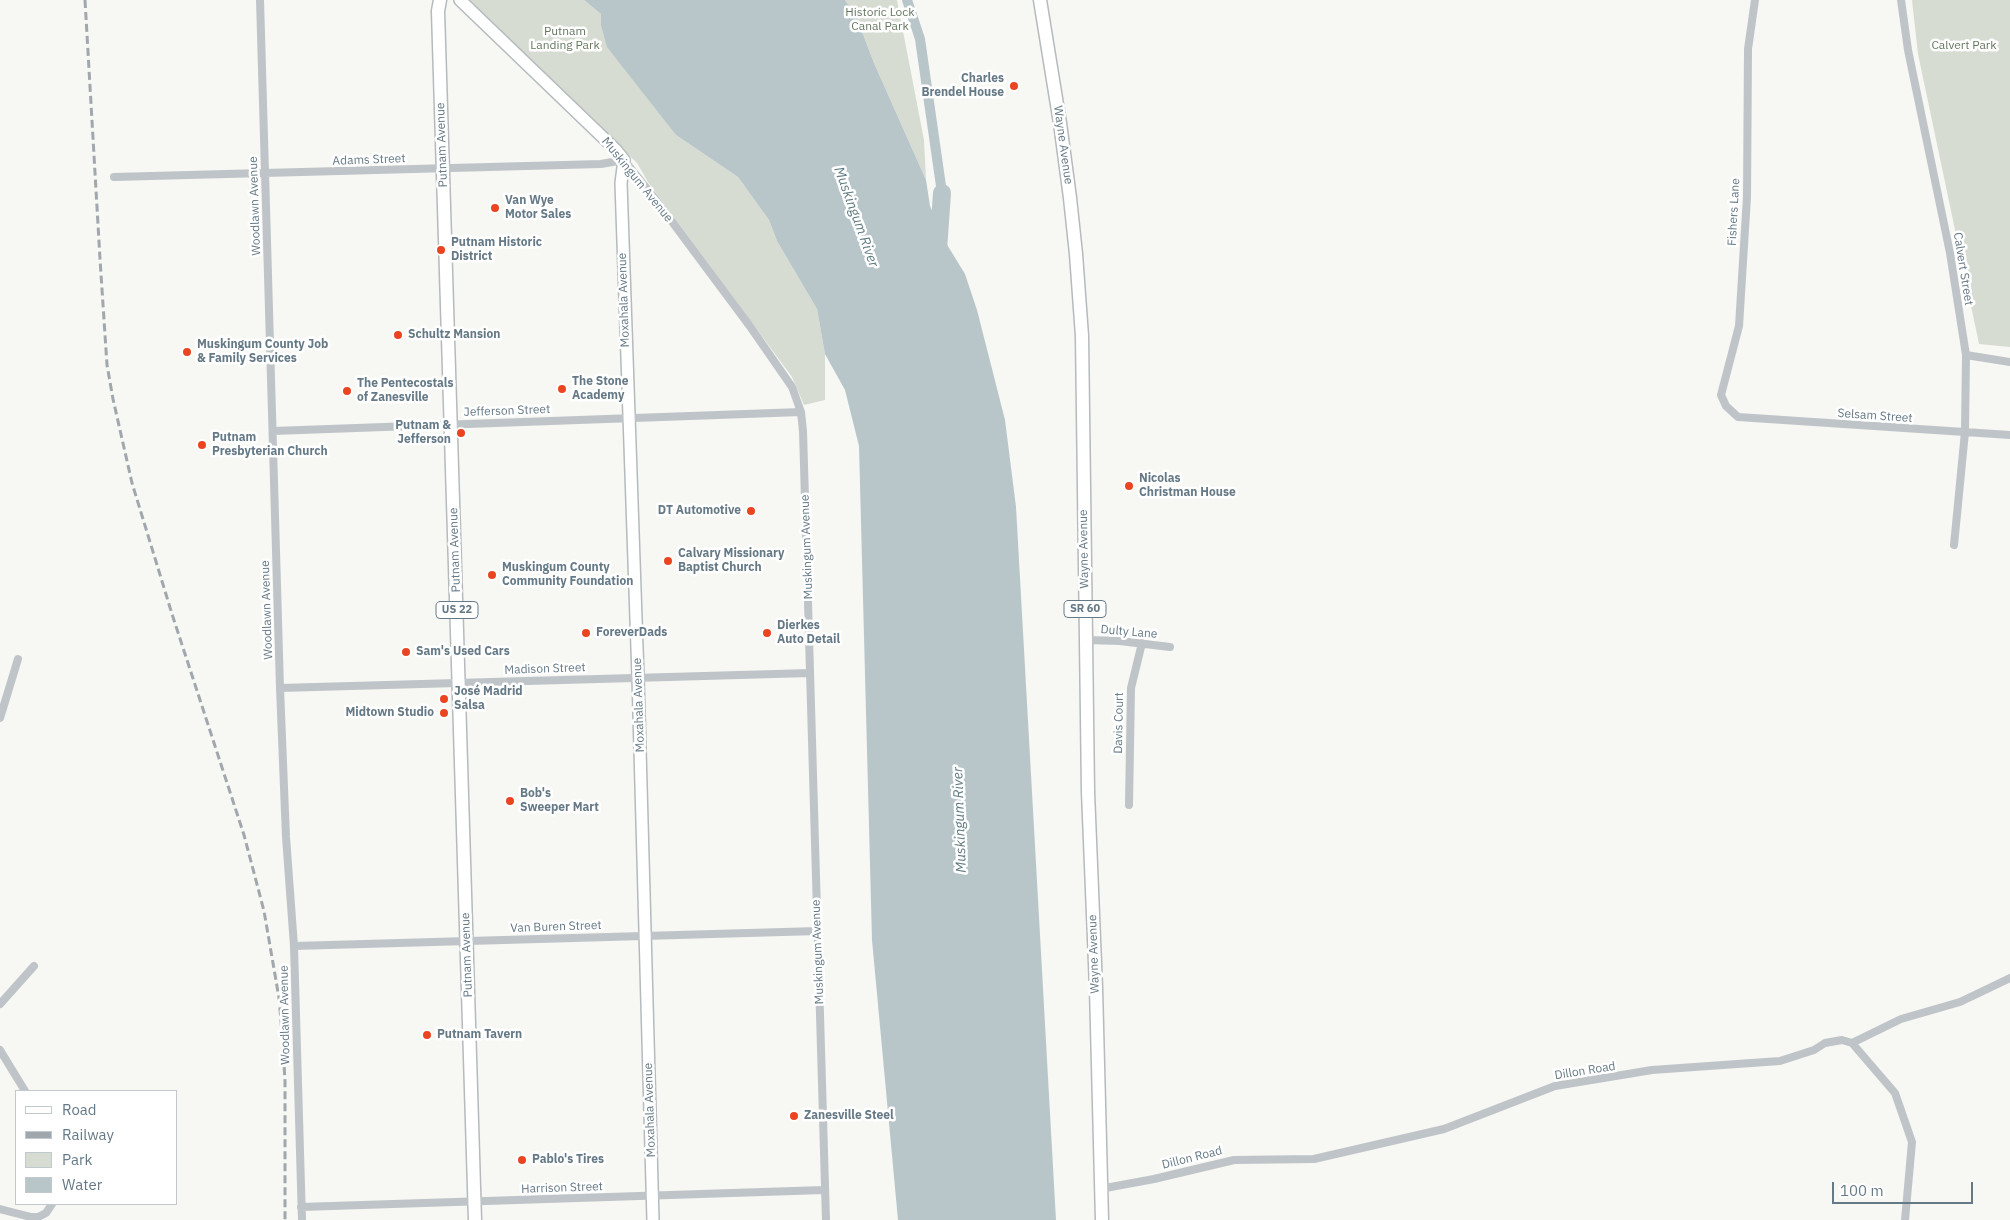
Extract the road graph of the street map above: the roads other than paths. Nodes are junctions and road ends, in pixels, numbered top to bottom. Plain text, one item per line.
1 (260, 0) edge
2 (440, 0) edge
3 (460, 0) edge
4 (1040, 0) edge
5 (1755, 0) edge
6 (1901, 0) edge
7 (624, 160) junction
8 (443, 169) junction
9 (266, 174) junction
10 (114, 177) dead end
11 (1966, 355) junction
12 (2010, 362) edge
13 (801, 412) junction
14 (1738, 417) joint
15 (629, 418) junction
16 (451, 424) junction
17 (273, 431) junction
18 (1965, 432) junction
19 (2010, 435) edge
20 (1954, 545) dead end
21 (1086, 640) junction
22 (1142, 643) junction
23 (1170, 647) dead end
24 (18, 659) dead end
25 (810, 672) junction
26 (638, 677) junction
27 (459, 682) junction
28 (280, 688) junction
29 (0, 718) edge
30 (1130, 805) dead end
31 (818, 931) junction
32 (645, 936) junction
33 (467, 941) junction
34 (294, 946) junction
35 (34, 966) dead end
36 (2010, 978) edge
37 (0, 1004) edge
38 (1852, 1043) junction
39 (0, 1050) edge
40 (24, 1090) edge
41 (1100, 1189) junction
42 (824, 1190) junction
43 (652, 1196) junction
44 (475, 1202) junction
45 (51, 1205) edge
46 (301, 1207) junction
47 (0, 1209) edge
48 (302, 1220) edge
49 (475, 1220) edge
50 (653, 1220) edge
51 (826, 1220) edge
52 (1102, 1220) edge
53 (1905, 1220) edge

1 - 9 street, Woodlawn Avenue
2 - 8 main road, Putnam Avenue / US 22
3 - 7 street, Muskingum Avenue
4 - 21 main road, Wayne Avenue / SR 60
5 - 14 street, Fishers Lane
6 - 11 street, Calvert Street
7 - 8 street, Adams Street
7 - 13 street, Muskingum Avenue
7 - 15 street, Moxahala Avenue
8 - 9 street, Adams Street
8 - 16 main road, Putnam Avenue / US 22
9 - 10 street, Adams Street
9 - 17 street, Woodlawn Avenue
11 - 12 street
11 - 18 street, Calvert Street
13 - 15 street, Jefferson Street
13 - 25 street, Muskingum Avenue
14 - 18 street, Selsam Street
15 - 16 street, Jefferson Street
15 - 26 street, Moxahala Avenue
16 - 17 street, Jefferson Street
16 - 27 main road, Putnam Avenue / US 22
17 - 28 street, Woodlawn Avenue
18 - 19 street, Selsam Street
18 - 20 street, Calvert Street
21 - 22 street, Dulty Lane
21 - 41 main road, Wayne Avenue / SR 60
22 - 23 street, Dulty Lane
22 - 30 street, Davis Court
24 - 29 street
25 - 26 street, Madison Street
25 - 31 street, Muskingum Avenue
26 - 27 street, Madison Street
26 - 32 street, Moxahala Avenue
27 - 28 street, Madison Street
27 - 33 main road, Putnam Avenue / US 22
28 - 34 street, Woodlawn Avenue
31 - 32 street, Van Buren Street
31 - 42 street, Muskingum Avenue
32 - 33 street, Van Buren Street
32 - 43 street, Moxahala Avenue
33 - 34 street, Van Buren Street
33 - 44 main road, Putnam Avenue / US 22
34 - 46 street, Woodlawn Avenue
35 - 37 street
36 - 38 street, Dillon Road
38 - 41 street, Dillon Road
38 - 53 street
39 - 40 street
41 - 52 main road, Wayne Avenue / SR 60
42 - 43 street, Harrison Street
42 - 51 street, Muskingum Avenue
43 - 44 street, Harrison Street
43 - 50 street, Moxahala Avenue
44 - 46 street, Harrison Street
44 - 49 main road, Putnam Avenue / US 22
45 - 47 street
46 - 48 street, Woodlawn Avenue

